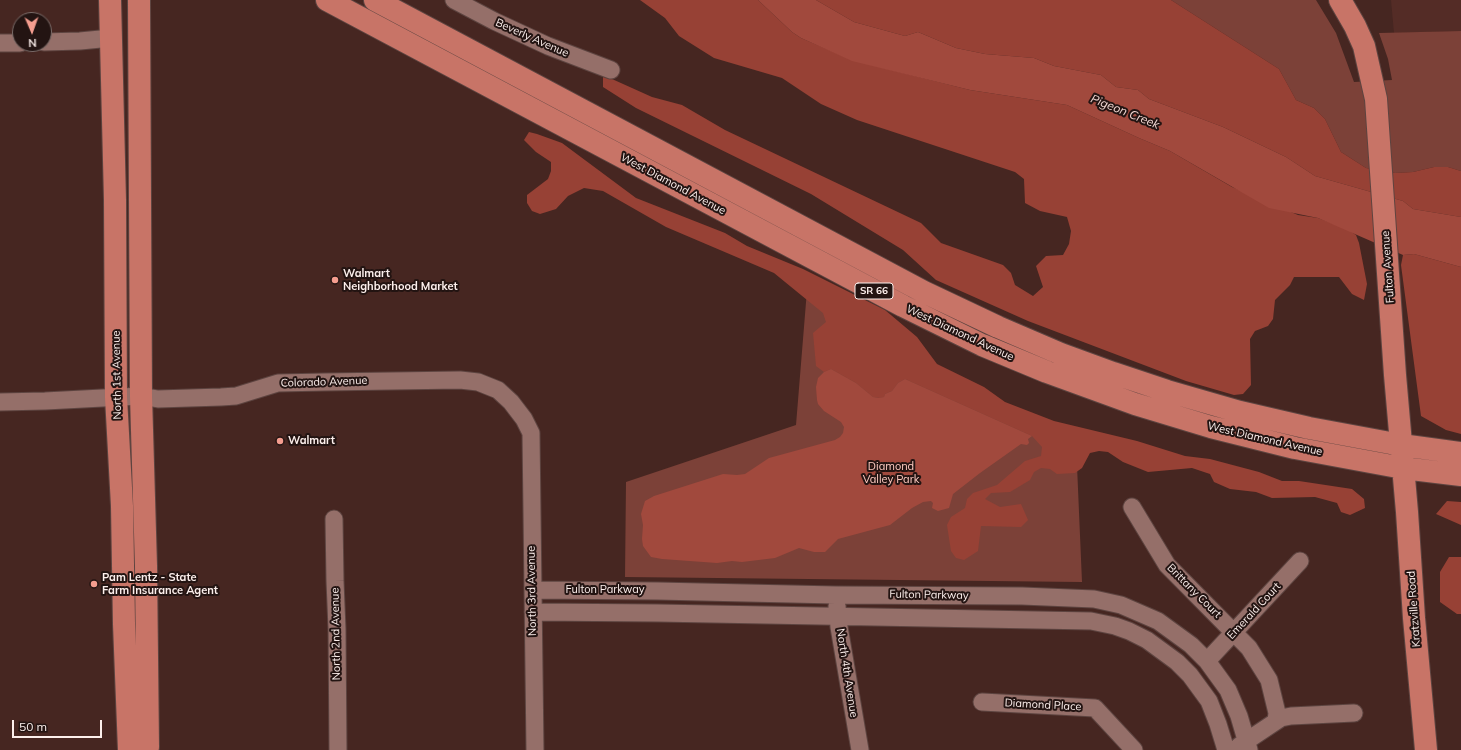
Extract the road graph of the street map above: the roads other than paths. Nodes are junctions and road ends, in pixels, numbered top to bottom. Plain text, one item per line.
1 (110, 0) edge
2 (139, 0) edge
3 (327, 0) edge
4 (375, 0) edge
5 (454, 0) edge
6 (1340, 0) edge
7 (111, 38) junction
8 (52, 42) edge
9 (0, 43) edge
10 (12, 43) edge
11 (611, 70) dead end
12 (141, 396) junction
13 (116, 397) junction
14 (0, 402) edge
15 (531, 433) joint
16 (1401, 445) junction
17 (1461, 453) edge
18 (1403, 468) junction
19 (1461, 475) edge
20 (1132, 507) dead end
21 (334, 519) dead end
22 (1300, 562) dead end
23 (533, 590) junction
24 (836, 595) junction
25 (533, 612) junction
26 (838, 617) junction
27 (1235, 632) junction
28 (1207, 661) junction
29 (982, 702) dead end
30 (1354, 713) dead end
31 (1276, 721) junction
32 (1248, 745) edge
33 (128, 750) edge
34 (147, 750) edge
35 (338, 750) edge
36 (535, 750) edge
37 (860, 750) edge
38 (1134, 750) edge
39 (1227, 750) edge
40 (1426, 750) edge

1 - 7 main road, North 1st Avenue
2 - 12 main road
3 - 18 main road, West Diamond Avenue / SR 66
4 - 16 main road, West Diamond Avenue / SR 66
5 - 11 street, Beverly Avenue
6 - 16 main road, Fulton Avenue
7 - 8 street
7 - 13 main road, North 1st Avenue
9 - 10 street
12 - 13 street, Colorado Avenue
12 - 15 street, Colorado Avenue
12 - 34 main road
13 - 14 street, Colorado Avenue
13 - 33 main road, North 1st Avenue
15 - 23 street, North 3rd Avenue
16 - 17 main road, West Diamond Avenue / SR 66
16 - 18 main road, Fulton Avenue
18 - 19 main road, West Diamond Avenue / SR 66
18 - 40 main road, Kratzville Road
20 - 27 street, Brittany Court
21 - 35 street, North 2nd Avenue
22 - 27 street, Emerald Court
23 - 24 street, Fulton Parkway
23 - 25 street, North 3rd Avenue
24 - 26 street, North 4th Avenue
24 - 28 street, Fulton Parkway
25 - 26 street, Fulton Parkway
25 - 36 street, North 3rd Avenue
26 - 37 street, North 4th Avenue
26 - 39 street, Fulton Parkway
27 - 28 street, Emerald Court
27 - 31 street, Brittany Court
28 - 32 street, Fulton Parkway
29 - 38 street, Diamond Place
30 - 31 street
31 - 32 street
32 - 39 street

